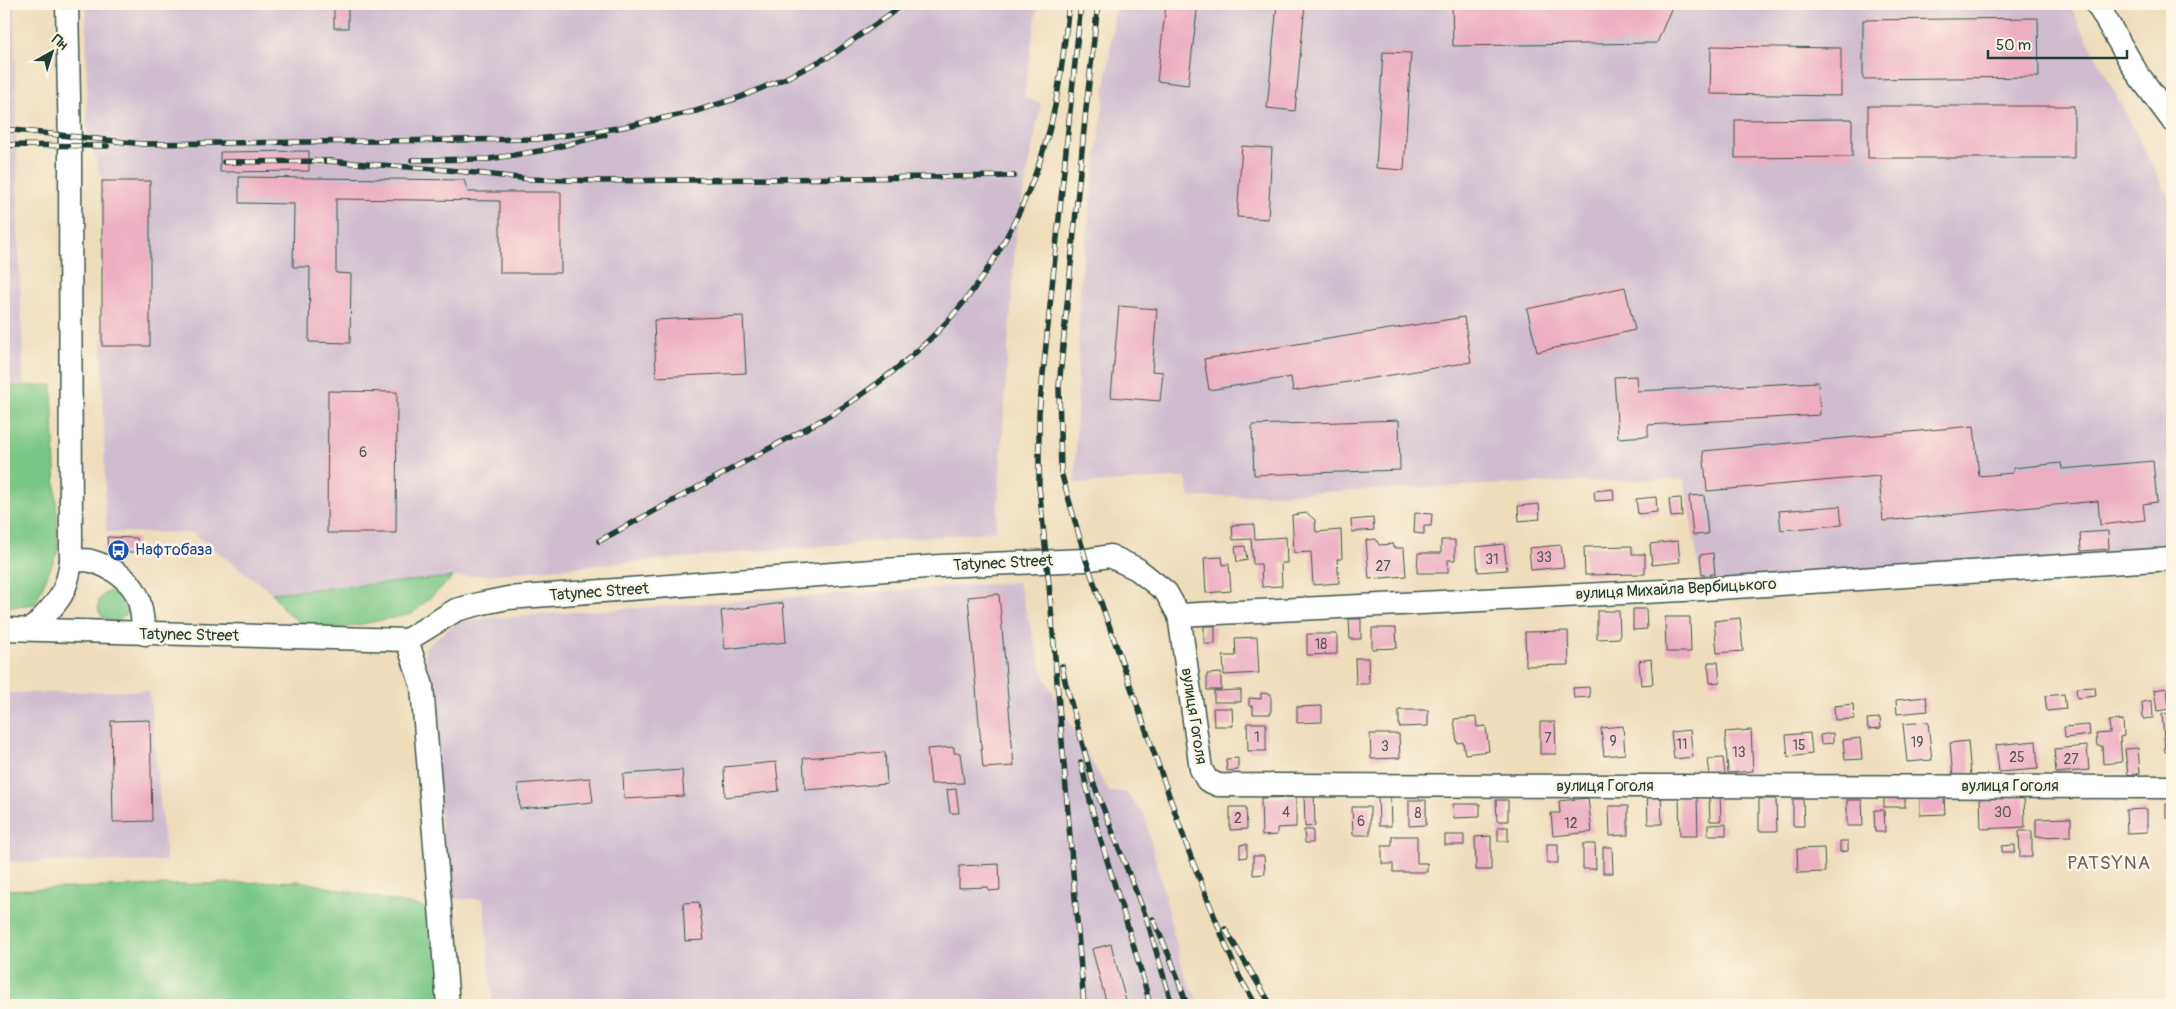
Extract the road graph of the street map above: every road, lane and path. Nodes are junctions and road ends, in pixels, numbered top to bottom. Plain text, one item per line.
1 (67, 4) edge
2 (2097, 4) edge
3 (2172, 120) edge
4 (2172, 558) edge
5 (71, 560) junction
6 (1179, 615) junction
7 (4, 629) edge
8 (32, 629) junction
9 (145, 634) junction
10 (407, 640) junction
11 (2172, 787) edge
12 (448, 1005) edge

1 - 5 street
2 - 3 street
4 - 6 street, вулиця Михайла Вербицького
5 - 8 street
5 - 9 street
6 - 10 street, Tatynec Street
6 - 11 street, вулиця Гоголя
7 - 8 street, Tatynec Street
8 - 9 street, Tatynec Street
9 - 10 street, Tatynec Street
10 - 12 street

